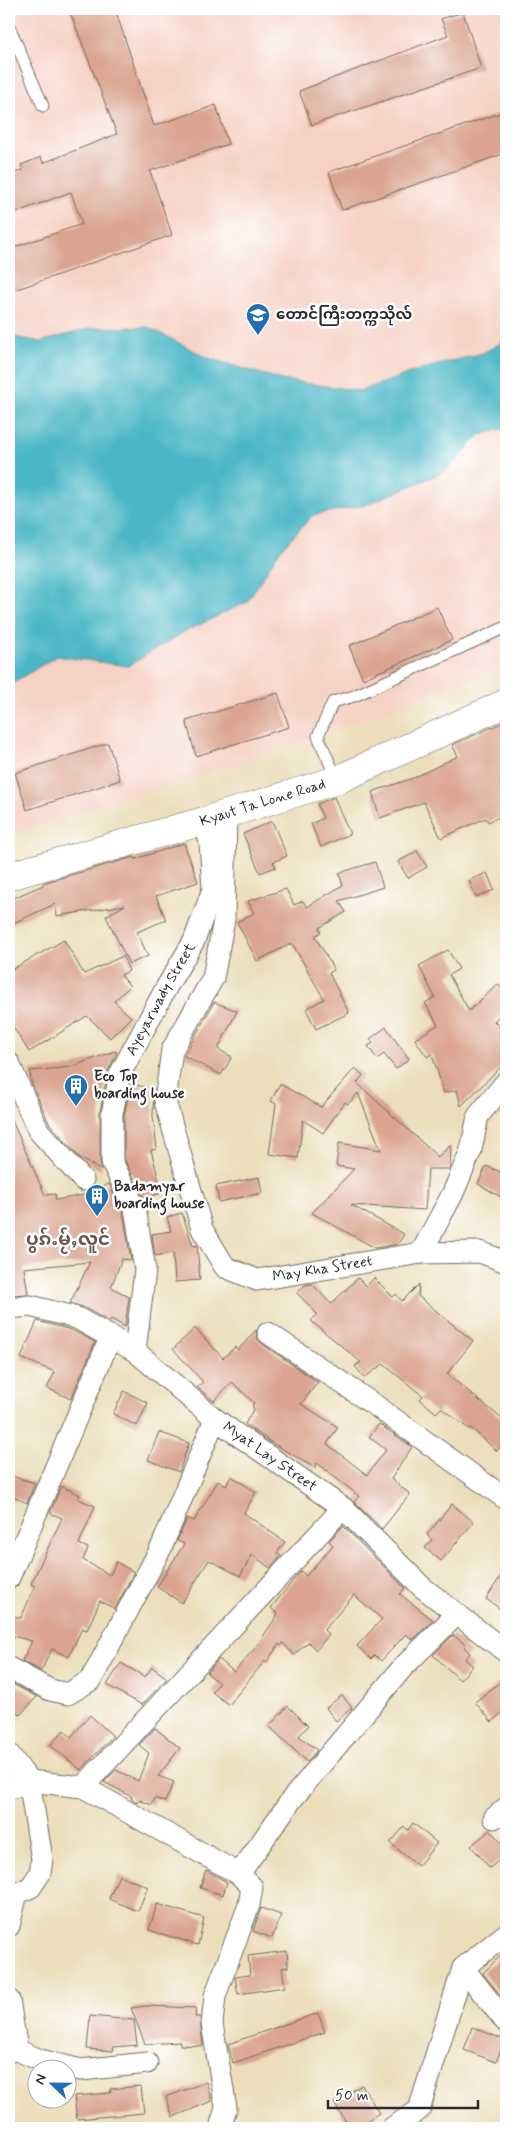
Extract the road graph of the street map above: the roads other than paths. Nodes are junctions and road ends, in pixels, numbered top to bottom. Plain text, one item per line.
1 (9, 26) edge
2 (43, 106) dead end
3 (506, 627) edge
4 (506, 703) edge
5 (337, 780) junction
6 (215, 818) junction
7 (9, 876) edge
8 (9, 1063) edge
9 (506, 1082) edge
10 (83, 1180) dead end
11 (421, 1253) junction
12 (506, 1262) edge
13 (9, 1308) edge
14 (268, 1333) dead end
15 (111, 1336) junction
16 (135, 1351) junction
17 (215, 1419) junction
18 (506, 1499) edge
19 (343, 1508) junction
20 (9, 1578) edge
21 (456, 1615) junction
22 (506, 1652) edge
23 (9, 1668) edge
24 (9, 1754) edge
25 (29, 1780) junction
26 (83, 1787) junction
27 (9, 1789) edge
28 (239, 1874) junction
29 (13, 1895) edge
30 (9, 1926) edge
31 (506, 1934) edge
32 (463, 1968) junction
33 (9, 2000) edge
34 (506, 2022) edge
35 (13, 2050) edge
36 (147, 2063) dead end
37 (220, 2128) edge
38 (392, 2128) edge

1 - 2 lane
3 - 5 lane
4 - 5 main road, Kyaut Ta Lone Road
5 - 6 main road, Kyaut Ta Lone Road
6 - 7 main road, Kyaut Ta Lone Road
6 - 11 street, May Kha Street
6 - 16 street, Ayeyarwady Street
8 - 10 street
9 - 11 street
11 - 12 street, May Kha Street
13 - 15 street, Myat Lay Street
14 - 18 street
15 - 16 street, Myat Lay Street
15 - 20 street
16 - 17 street, Myat Lay Street
17 - 19 street, Myat Lay Street
17 - 23 street
19 - 21 street, Myat Lay Street
19 - 26 street
21 - 22 street, Myat Lay Street
21 - 28 street
24 - 25 street
25 - 26 street
25 - 27 street
25 - 29 street
26 - 28 street
28 - 37 street
29 - 30 street
31 - 32 street
32 - 34 street
32 - 38 street
33 - 35 street
35 - 36 street

